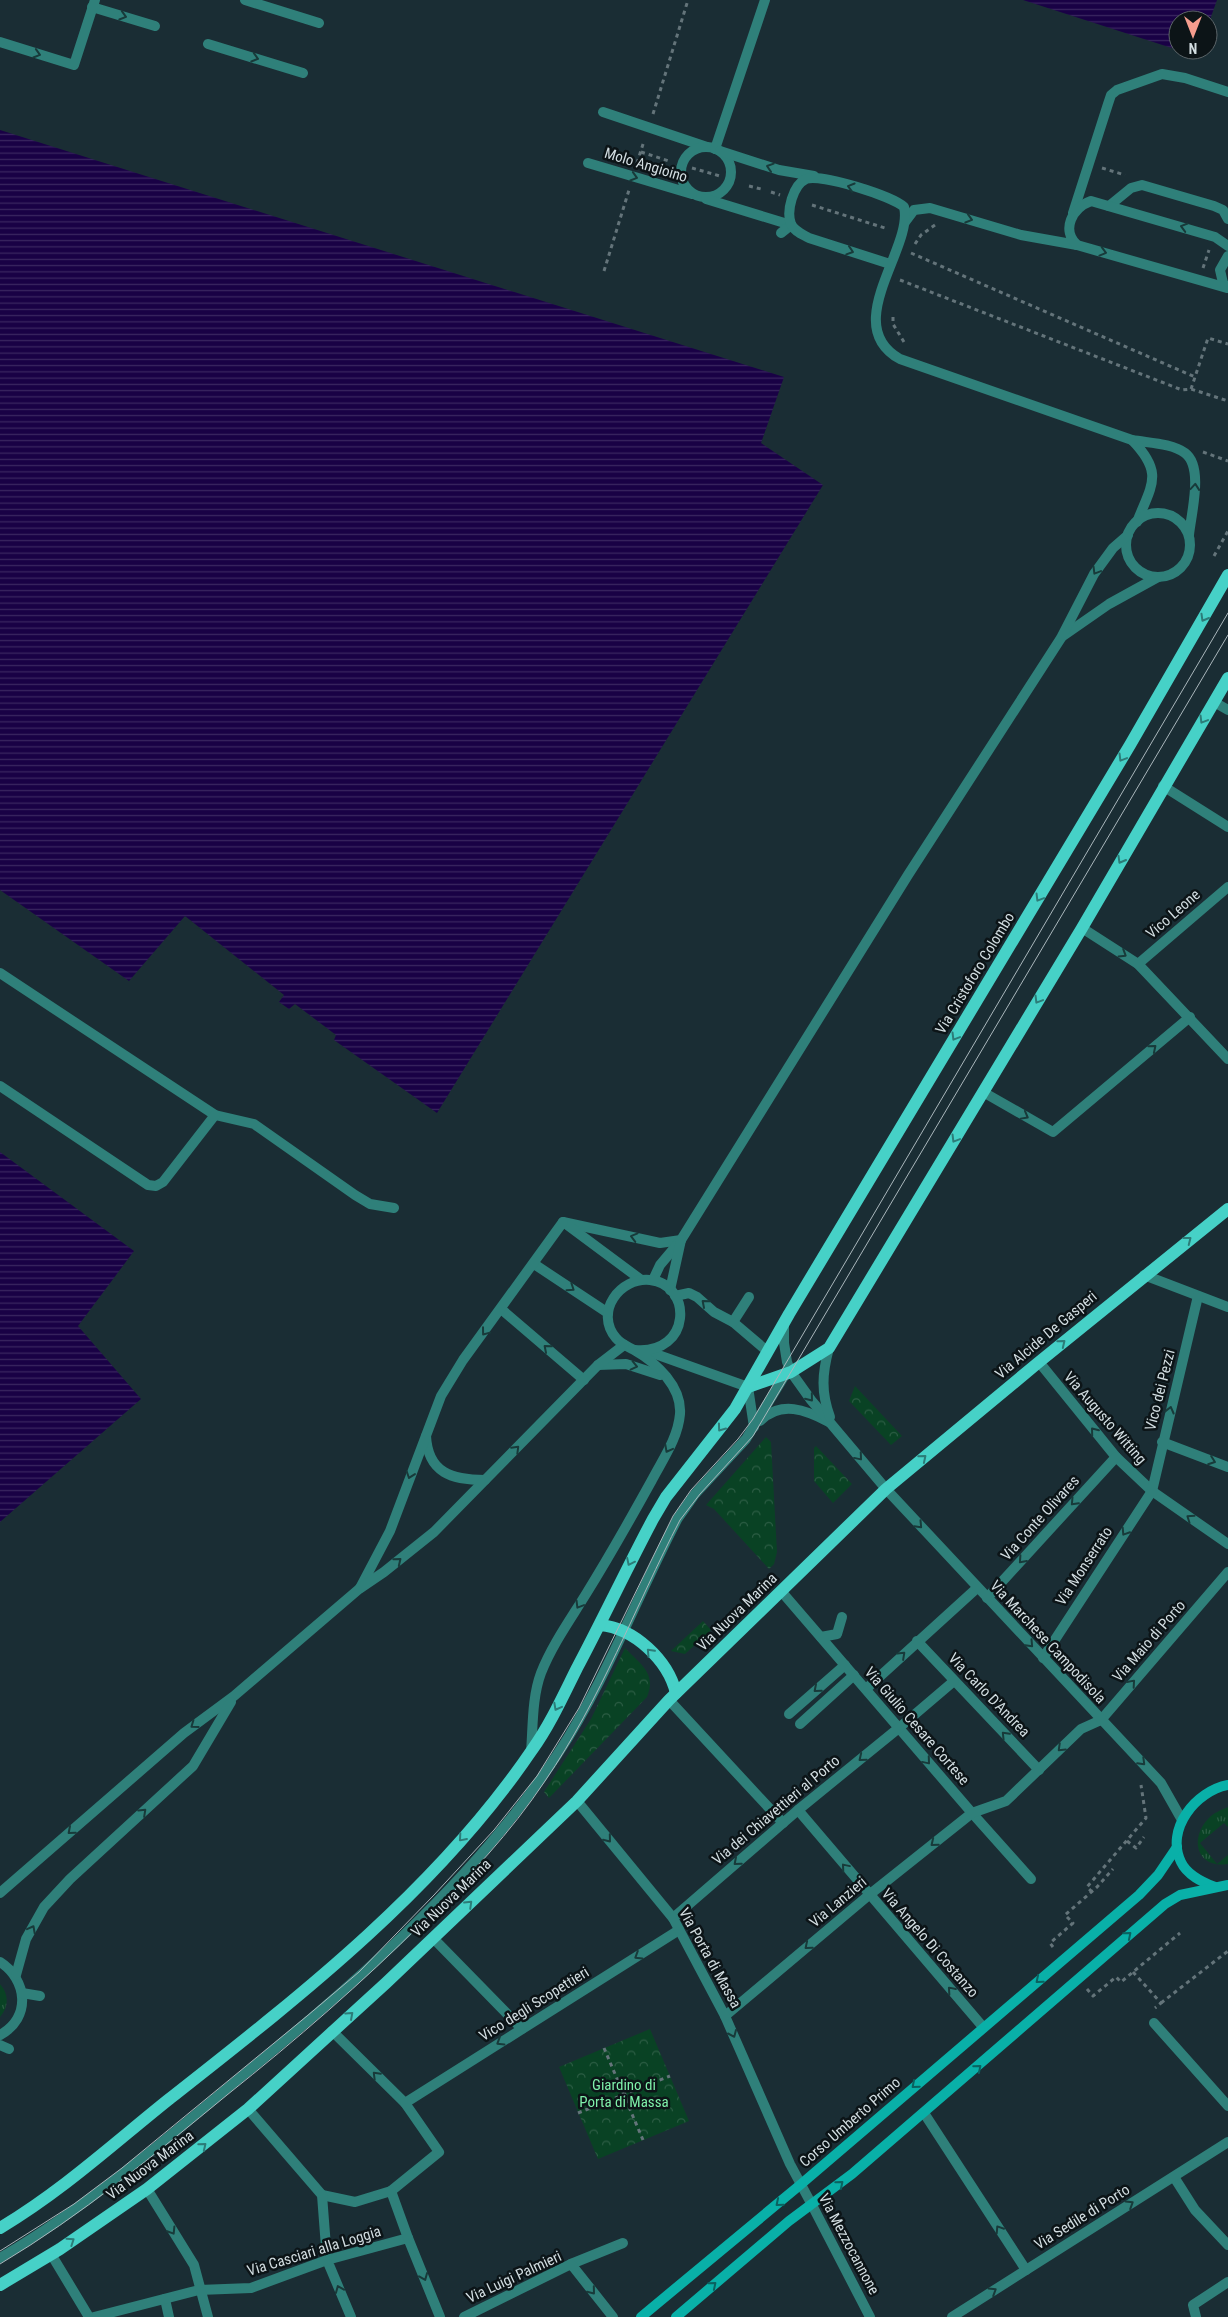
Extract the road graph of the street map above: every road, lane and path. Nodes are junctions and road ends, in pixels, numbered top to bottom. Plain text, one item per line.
1 (245, 0) edge
2 (688, 0) edge
3 (765, 0) edge
4 (93, 3) edge
5 (319, 23) dead end
6 (154, 26) dead end
7 (0, 42) edge
8 (208, 44) dead end
9 (303, 73) dead end
10 (1228, 92) edge
11 (604, 112) dead end
12 (652, 117) dead end
13 (645, 139) dead end
14 (714, 149) junction
15 (641, 152) junction
16 (670, 160) dead end
17 (588, 163) dead end
18 (636, 166) dead end
19 (692, 168) dead end
20 (720, 176) dead end
21 (818, 177) junction
22 (1083, 179) junction
23 (749, 186) dead end
24 (630, 188) dead end
25 (761, 190) dead end
26 (699, 196) junction
27 (1091, 201) junction
28 (812, 205) dead end
29 (1109, 206) junction
30 (1228, 219) edge
31 (1070, 221) junction
32 (904, 223) junction
33 (940, 223) dead end
34 (791, 225) junction
35 (889, 230) dead end
36 (781, 233) dead end
37 (1077, 244) junction
38 (1228, 246) edge
39 (911, 253) junction
40 (1228, 256) edge
41 (908, 259) dead end
42 (890, 264) junction
43 (604, 271) dead end
44 (903, 272) dead end
45 (900, 280) junction
46 (898, 287) dead end
47 (1228, 288) edge
48 (892, 314) dead end
49 (1228, 344) edge
50 (906, 345) dead end
51 (1195, 377) junction
52 (1191, 389) junction
53 (1228, 401) edge
54 (1132, 440) junction
55 (1137, 522) junction
56 (1228, 532) edge
57 (1128, 535) junction
58 (1189, 535) junction
59 (1214, 556) dead end
60 (1228, 575) edge
61 (1158, 577) junction
62 (1061, 638) junction
63 (1228, 678) edge
64 (1214, 702) junction
65 (1228, 710) edge
66 (1163, 786) junction
67 (1228, 826) edge
68 (1228, 887) edge
69 (1082, 928) junction
70 (1138, 964) junction
71 (0, 974) edge
72 (1190, 1017) junction
73 (1228, 1059) edge
74 (0, 1086) edge
75 (983, 1092) junction
76 (215, 1115) junction
77 (394, 1208) dead end
78 (1228, 1209) edge
79 (563, 1222) junction
80 (681, 1240) junction
81 (534, 1264) junction
82 (1144, 1275) junction
83 (640, 1279) junction
84 (653, 1280) junction
85 (672, 1293) junction
86 (1198, 1296) junction
87 (749, 1297) dead end
88 (1228, 1307) edge
89 (502, 1309) junction
90 (608, 1313) junction
91 (733, 1322) junction
92 (784, 1322) junction
93 (624, 1345) junction
94 (829, 1348) junction
95 (635, 1350) junction
96 (647, 1351) junction
97 (767, 1351) junction
98 (1039, 1362) junction
99 (598, 1365) junction
100 (788, 1374) junction
101 (668, 1379) junction
102 (584, 1380) junction
103 (748, 1387) junction
104 (832, 1424) junction
105 (754, 1427) junction
106 (426, 1433) junction
107 (1162, 1442) junction
108 (1116, 1457) junction
109 (1228, 1467) edge
110 (485, 1480) junction
111 (886, 1489) junction
112 (1152, 1491) junction
113 (1228, 1544) edge
114 (1228, 1572) edge
115 (977, 1588) junction
116 (359, 1589) junction
117 (781, 1592) junction
118 (987, 1598) junction
119 (842, 1617) dead end
120 (600, 1624) junction
121 (623, 1630) junction
122 (821, 1637) junction
123 (917, 1641) junction
124 (1042, 1658) junction
125 (845, 1665) junction
126 (854, 1676) junction
127 (954, 1681) junction
128 (866, 1688) junction
129 (234, 1696) junction
130 (672, 1697) junction
131 (789, 1714) dead end
132 (1101, 1720) junction
133 (800, 1724) dead end
134 (900, 1727) junction
135 (531, 1752) junction
136 (1039, 1770) junction
137 (1141, 1785) dead end
138 (1228, 1785) edge
139 (577, 1801) junction
140 (798, 1810) junction
141 (972, 1813) junction
142 (1182, 1820) junction
143 (783, 1823) junction
144 (1144, 1837) dead end
145 (1127, 1841) junction
146 (1177, 1847) junction
147 (1113, 1869) dead end
148 (1031, 1879) dead end
149 (1228, 1885) edge
150 (1215, 1886) junction
151 (1092, 1892) junction
152 (0, 1893) edge
153 (869, 1895) junction
154 (673, 1918) junction
155 (679, 1930) junction
156 (1180, 1933) dead end
157 (433, 1938) junction
158 (1053, 1947) dead end
159 (1228, 1951) edge
160 (0, 1962) edge
161 (1133, 1972) junction
162 (16, 1975) junction
163 (1086, 1989) dead end
164 (22, 1992) junction
165 (40, 1996) dead end
166 (1161, 2003) junction
167 (725, 2016) junction
168 (1154, 2023) joint
169 (982, 2027) junction
170 (522, 2029) junction
171 (332, 2031) junction
172 (2, 2033) edge
173 (2, 2046) edge
174 (604, 2048) dead end
175 (670, 2076) dead end
176 (624, 2094) junction
177 (404, 2103) junction
178 (1228, 2106) edge
179 (248, 2109) junction
180 (578, 2112) dead end
181 (924, 2113) junction
182 (643, 2140) dead end
183 (1228, 2142) edge
184 (1174, 2177) junction
185 (800, 2185) junction
186 (147, 2189) junction
187 (391, 2191) junction
188 (322, 2195) junction
189 (812, 2205) junction
190 (0, 2228) edge
191 (408, 2238) junction
192 (623, 2243) dead end
193 (1228, 2245) edge
194 (51, 2254) junction
195 (0, 2258) edge
196 (327, 2260) junction
197 (571, 2264) junction
198 (1026, 2270) junction
199 (1228, 2282) edge
200 (0, 2285) edge
201 (199, 2290) junction
202 (165, 2299) junction
203 (89, 2317) edge
204 (94, 2317) edge
205 (169, 2317) edge
206 (208, 2317) edge
207 (350, 2317) edge
208 (440, 2317) edge
209 (464, 2317) edge
210 (613, 2317) edge
211 (641, 2317) edge
212 (676, 2317) edge
213 (870, 2317) edge
214 (952, 2317) edge
215 (1196, 2317) edge

1 - 5 street
2 - 12 path
3 - 14 street
4 -> 6 street
7 -> 4 street
8 -> 9 street
10 - 22 street
11 - 14 street
13 - 15 path
21 -> 14 street
14 - 26 street
14 - 26 street
15 - 16 path
15 - 18 path
17 -> 26 street, Molo Angioino
19 - 20 path
32 -> 21 street
21 - 34 street
22 - 27 street
22 - 31 street
23 - 25 path
24 - 43 path
26 - 34 street, Molo Angioino
27 - 29 street
27 - 31 street
28 - 35 path
29 - 30 street
38 -> 29 street
31 - 37 street
32 -> 37 street
32 - 42 street
33 - 39 path
34 - 36 street
34 -> 42 street, Molo Angioino
37 -> 47 street
39 - 41 path
39 - 51 path
40 - 47 street
42 - 54 street
44 - 45 path
45 - 46 path
45 - 52 path
48 - 50 path
49 - 51 path
51 - 52 path
52 - 53 path
54 - 55 street
58 -> 54 street
55 - 57 street
55 - 58 street
56 - 59 path
57 - 61 street
57 -> 62 street
58 - 61 street
60 -> 92 main road, Via Cristoforo Colombo
61 - 62 street
62 - 80 street
63 - 64 main road
64 - 65 street
64 -> 66 main road
66 - 67 street
66 -> 69 main road
68 - 70 street, Vico Leone
69 -> 70 street
69 -> 75 main road
70 - 72 street
71 - 76 street
72 - 73 street
75 -> 72 street
74 - 76 street
75 -> 94 main road
76 - 77 street
82 -> 78 main road, Via Alcide De Gasperi
80 -> 79 street
79 - 81 street
79 - 83 street
80 - 84 street
80 - 85 street
81 - 89 street
81 -> 90 street
82 - 86 street
98 -> 82 main road, Via Alcide De Gasperi
83 - 84 street
83 - 90 street
84 - 85 street
91 -> 85 street
85 - 96 street
86 - 88 street
107 -> 86 street, Vico dei Pezzi
87 - 91 street
102 -> 89 street
89 -> 106 street
90 - 93 street
91 - 97 street
92 - 97 main road, Via Cristoforo Colombo
92 - 100 street
93 - 95 street
93 - 99 street
94 - 100 main road
94 - 104 street
95 - 96 street
95 - 101 street
96 - 103 street
97 - 103 main road, Via Cristoforo Colombo
108 -> 98 street, Via Augusto Witting
111 -> 98 main road, Via Alcide De Gasperi
99 -> 101 street
99 - 102 street
100 - 103 main road
100 -> 104 street, Via Marchese Campodisola
100 - 105 street
101 -> 135 street
110 -> 102 street
103 - 105 street
103 -> 120 main road
104 - 105 street
104 -> 111 street, Via Marchese Campodisola
105 - 121 street
106 - 110 street
106 -> 116 street
107 -> 109 street
107 - 112 street, Vico dei Pezzi
108 - 112 street, Via Augusto Witting
108 -> 118 street, Via Conte Olivares
116 -> 110 street
111 -> 115 street, Via Marchese Campodisola
111 - 117 main road, Via Nuova Marina
113 -> 112 street, Via Augusto Witting
112 -> 124 street, Via Monserrato
132 -> 114 street, Via Maio di Porto
115 - 118 street, Via Marchese Campodisola
115 - 123 street
116 - 129 street
117 - 122 street, Via Giulio Cesare Cortese
117 - 130 main road, Via Nuova Marina
118 -> 124 street, Via Marchese Campodisola
119 - 122 street
120 - 121 main road
120 -> 135 main road
130 -> 121 main road
121 - 195 street
122 - 125 street, Via Giulio Cesare Cortese
123 - 127 street, Via Carlo D'Andrea
128 -> 123 street
124 - 132 street, Via Marchese Campodisola
125 - 126 street, Via Giulio Cesare Cortese
125 -> 131 street
126 - 128 street, Via Giulio Cesare Cortese
126 - 133 street
127 - 134 street, Via dei Chiavettieri al Porto
136 -> 127 street, Via Carlo D'Andrea
128 - 134 street, Via Giulio Cesare Cortese
129 -> 152 street
162 -> 129 street
130 - 139 main road, Via Nuova Marina
130 - 143 street
132 -> 136 street, Via Maio di Porto
132 -> 142 street, Via Marchese Campodisola
134 -> 140 street, Via dei Chiavettieri al Porto
134 -> 141 street, Via Giulio Cesare Cortese
135 -> 190 main road
136 - 141 street, Via Maio di Porto
137 - 145 path
138 - 142 main road
139 -> 154 street, Via Porta di Massa
157 -> 139 main road, Via Nuova Marina
140 - 143 street, Via dei Chiavettieri al Porto
153 -> 140 street, Via Angelo Di Costanzo
141 - 148 street, Via Giulio Cesare Cortese
141 -> 153 street, Via Lanzieri
142 - 146 main road
143 -> 154 street, Via dei Chiavettieri al Porto
144 - 145 path
145 - 151 path
146 - 150 main road
146 -> 169 main road, Corso Umberto Primo
147 - 151 path
149 - 150 main road
181 -> 150 main road
151 - 158 path
153 -> 167 street, Via Lanzieri
169 -> 153 street, Via Angelo Di Costanzo
154 - 155 street, Via Porta di Massa
155 - 167 street, Via Porta di Massa
155 -> 170 street, Vico degli Scopettieri
156 - 161 path
157 - 170 street
171 -> 157 main road, Via Nuova Marina
159 - 166 path
160 - 162 street
161 - 163 path
161 - 166 path
162 - 164 street
164 - 165 street
164 - 172 street
166 - 168 path
167 -> 185 street, Via Porta di Massa
168 - 178 street
169 -> 185 main road, Corso Umberto Primo
170 -> 177 street, Vico degli Scopettieri
177 -> 171 street
171 - 179 main road, Via Nuova Marina
172 - 173 street
174 - 176 path
175 - 176 path
176 - 180 path
176 - 182 path
177 - 187 street
186 -> 179 main road, Via Nuova Marina
179 - 188 street
189 -> 181 main road
198 -> 181 street
183 - 184 street, Via Sedile di Porto
184 - 193 street
198 -> 184 street, Via Sedile di Porto
185 - 189 street, Via Mezzocannone
185 -> 211 main road, Corso Umberto Primo
194 -> 186 main road, Via Nuova Marina
186 -> 201 street
187 - 188 street
187 - 191 street
188 - 196 street
212 -> 189 main road
189 - 213 street, Via Mezzocannone
191 - 196 street, Via Casciari alla Loggia
191 -> 208 street
192 - 197 street
194 - 200 main road, Via Nuova Marina
194 - 203 street
196 - 201 street, Via Casciari alla Loggia
207 -> 196 street
197 - 209 street, Via Luigi Palmieri
197 -> 210 street, Via Luigi Palmieri
214 -> 198 street, Via Sedile di Porto
199 - 215 street
201 - 202 street, Via Casciari alla Loggia
201 - 206 street
202 - 204 street, Via Casciari alla Loggia
202 - 205 street

